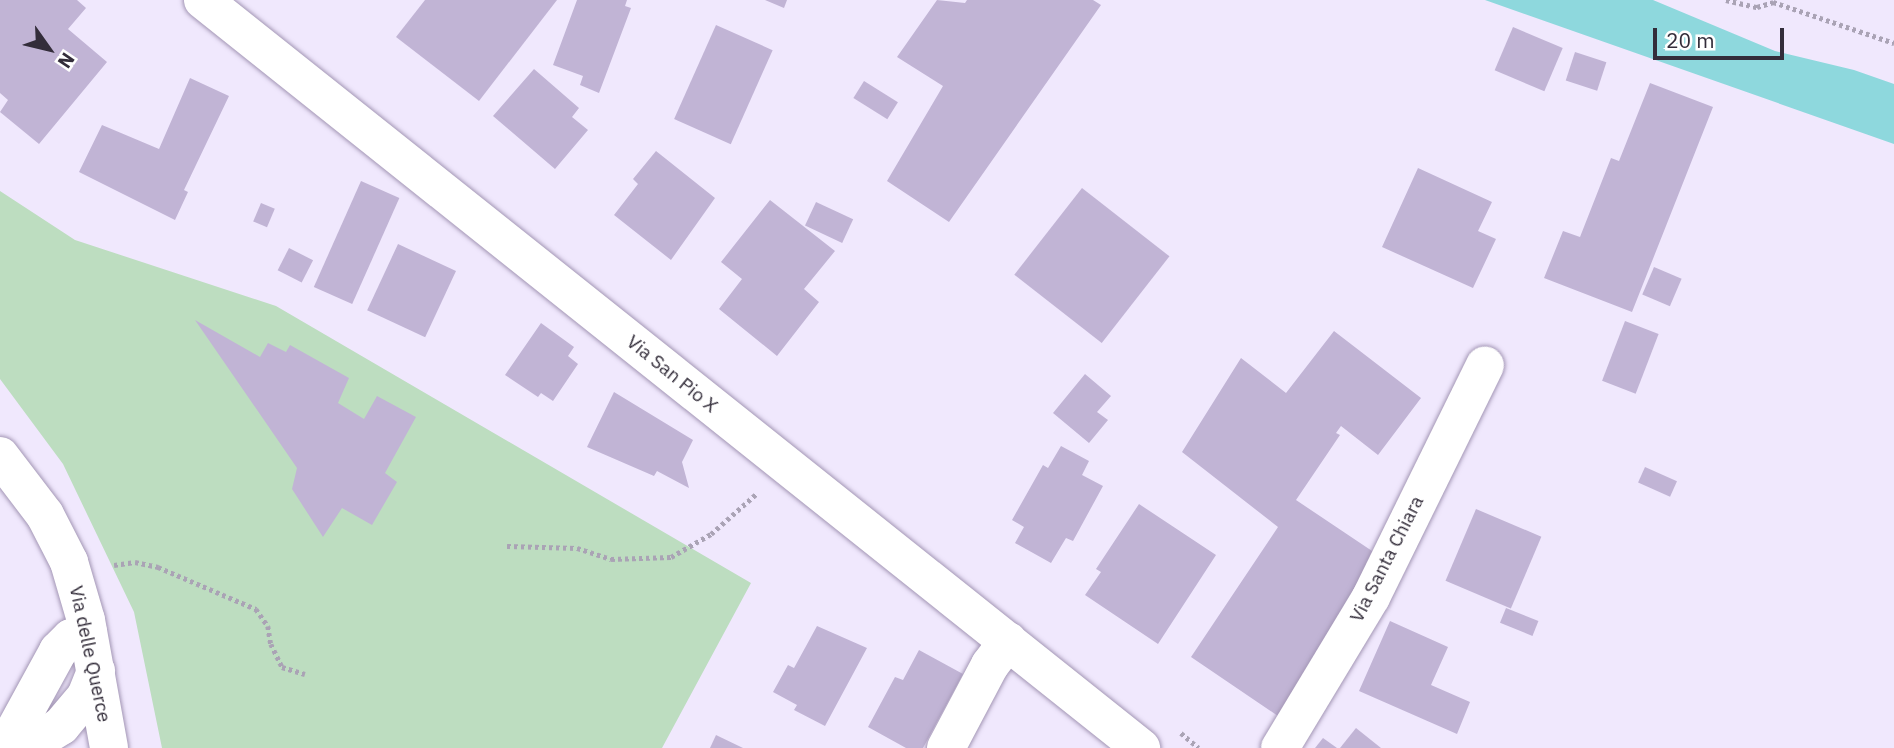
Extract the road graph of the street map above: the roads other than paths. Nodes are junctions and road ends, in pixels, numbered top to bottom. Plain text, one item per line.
1 (203, 0) edge
2 (1485, 365) dead end
3 (0, 456) edge
4 (88, 632) junction
5 (1008, 641) junction
6 (96, 671) junction
7 (29, 746) edge
8 (109, 748) edge
9 (946, 748) edge
10 (1141, 748) edge
11 (1280, 748) edge

1 - 5 street, Via San Pio X
2 - 11 street, Via Santa Chiara
3 - 4 street, Via delle Querce
4 - 6 street, Via delle Querce
4 - 7 street
5 - 9 street
5 - 10 street, Via San Pio X
6 - 7 street
6 - 8 street, Via delle Querce

